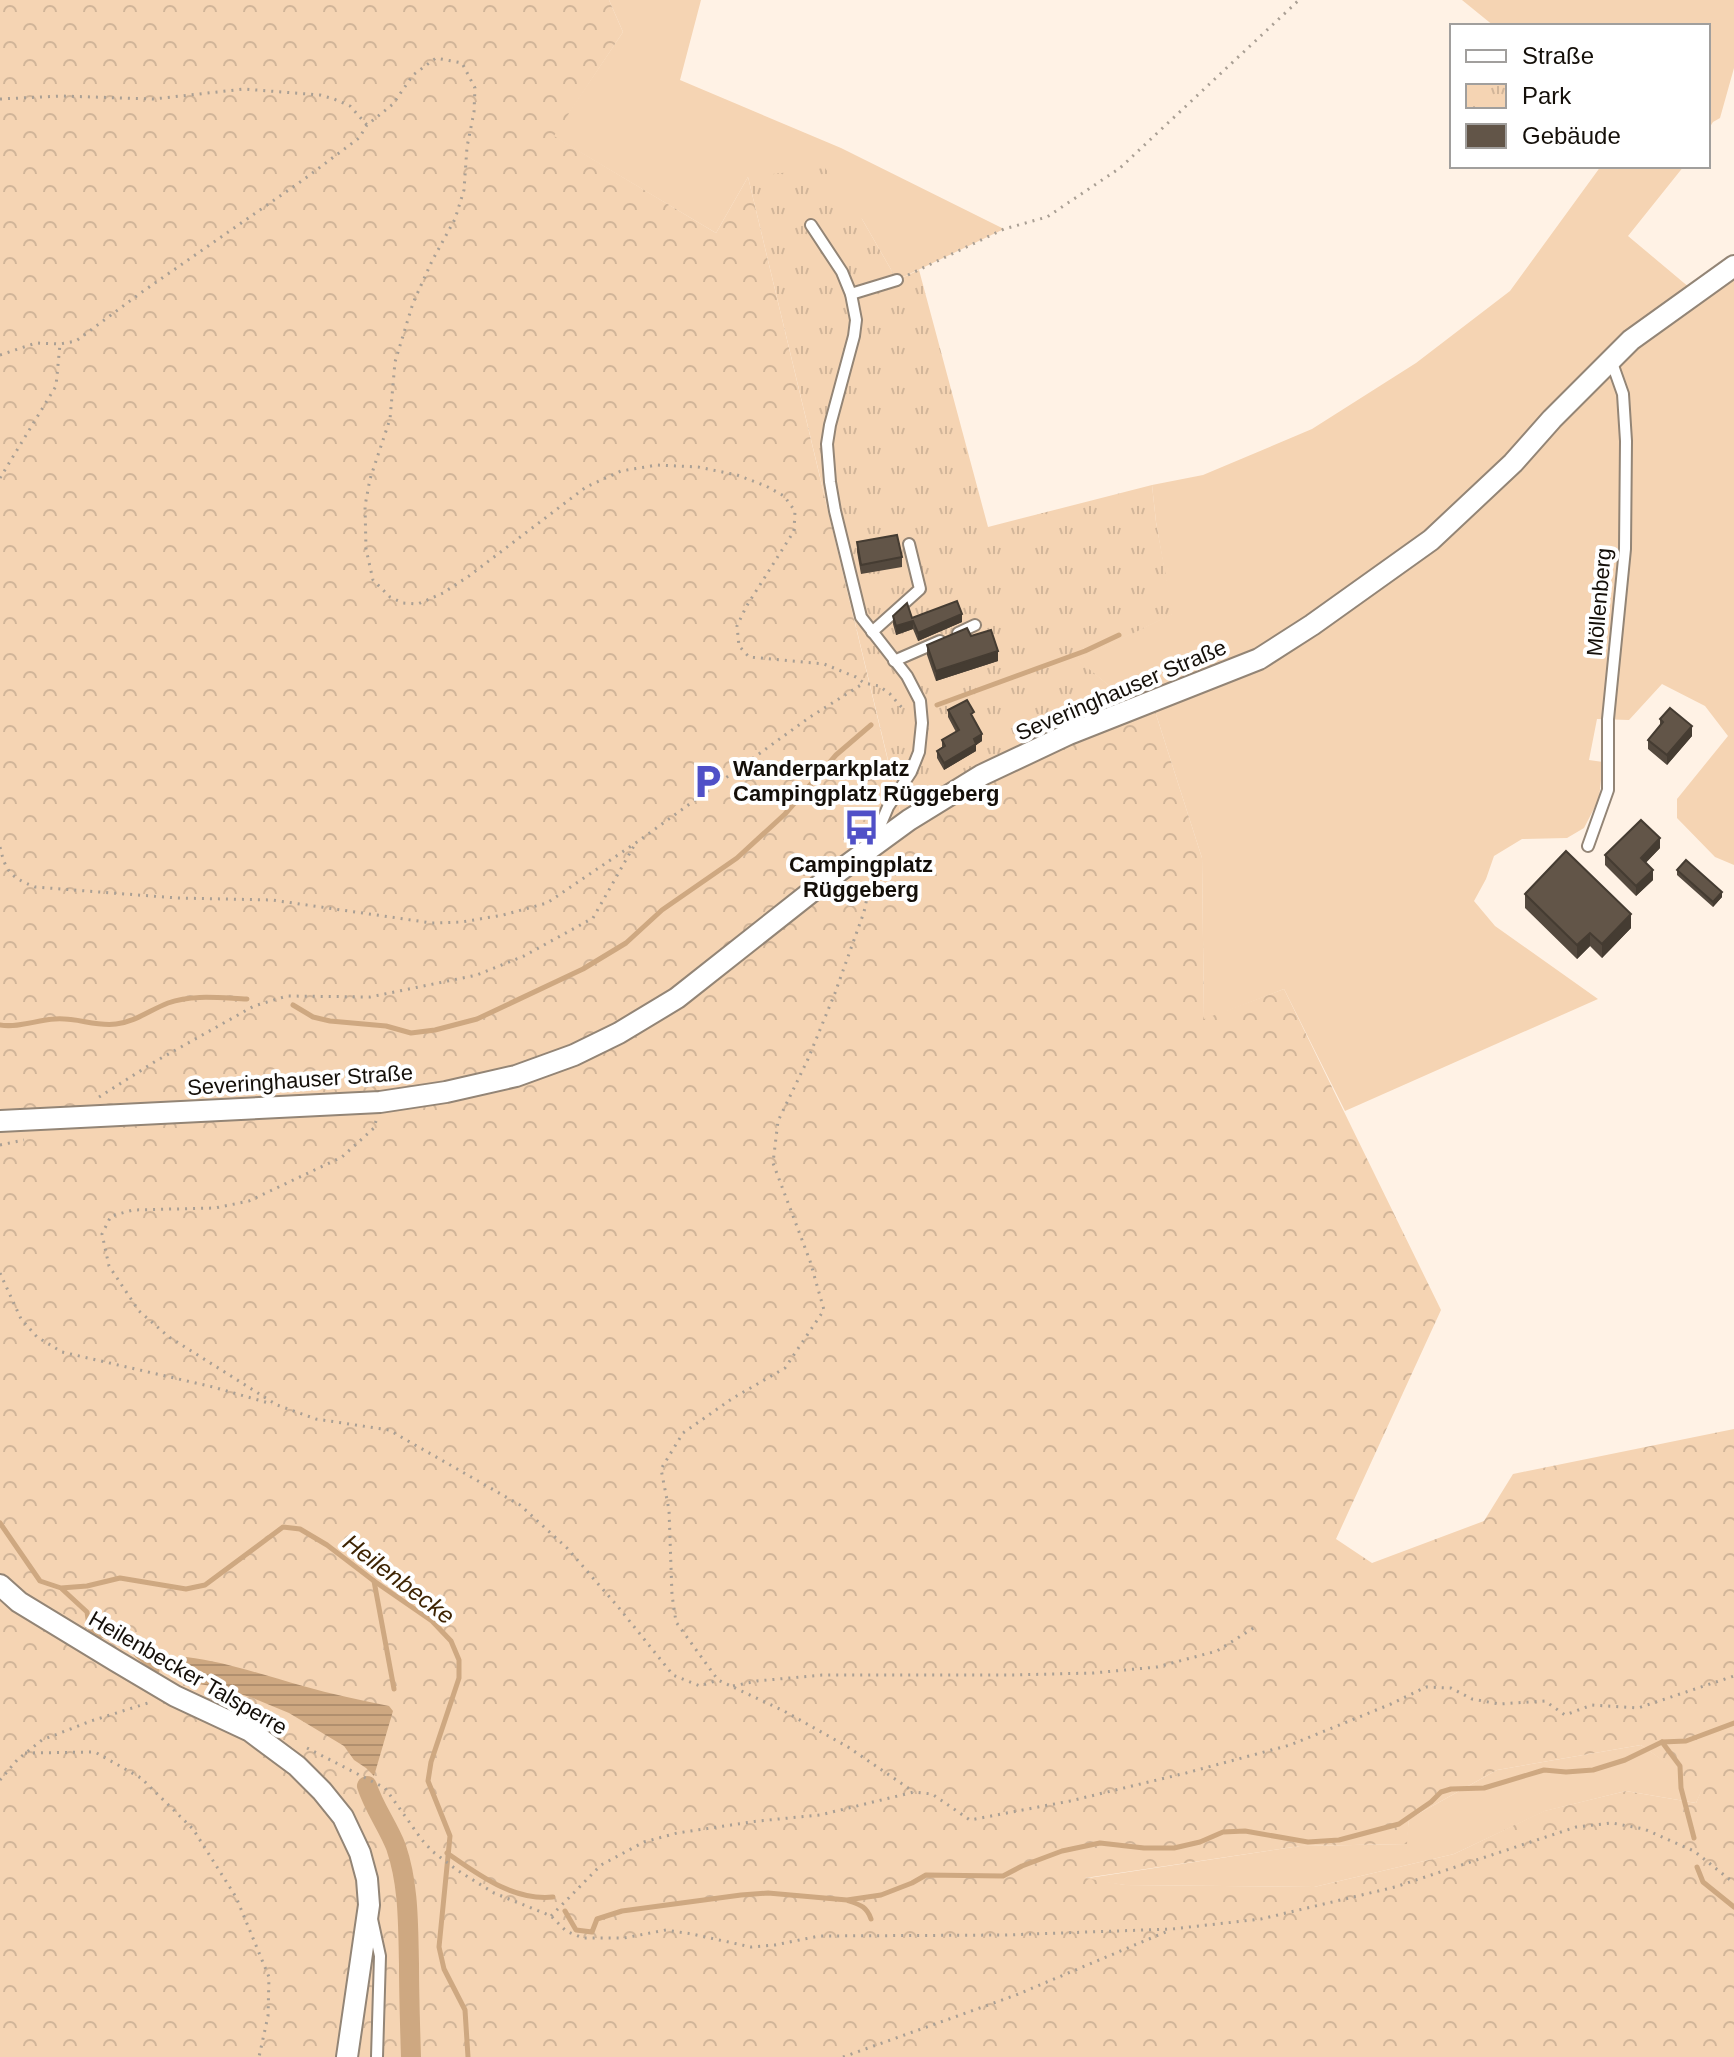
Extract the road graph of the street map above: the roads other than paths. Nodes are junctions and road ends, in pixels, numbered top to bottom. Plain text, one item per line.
1 (811, 225) dead end
2 (1734, 266) edge
3 (897, 280) road end
4 (851, 294) junction
5 (1611, 360) junction
6 (909, 544) dead end
7 (975, 625) dead end
8 (872, 632) junction
9 (894, 661) junction
10 (878, 842) junction
11 (1588, 846) dead end
12 (0, 1121) edge
13 (0, 1585) edge
14 (369, 1905) junction
15 (347, 2057) edge
16 (377, 2057) edge

1 - 4 lane
2 - 5 street, Severinghauser Straße
3 - 4 lane
4 - 8 lane
5 - 10 street, Severinghauser Straße
5 - 11 lane, Möllenberg
6 - 8 lane
7 - 9 lane
8 - 9 lane
9 - 10 lane
10 - 12 street, Severinghauser Straße
13 - 14 street, Heilenbecker Talsperre
14 - 15 street, Heilenbecker Talsperre
14 - 16 lane, Heilenbecker Talsperre

